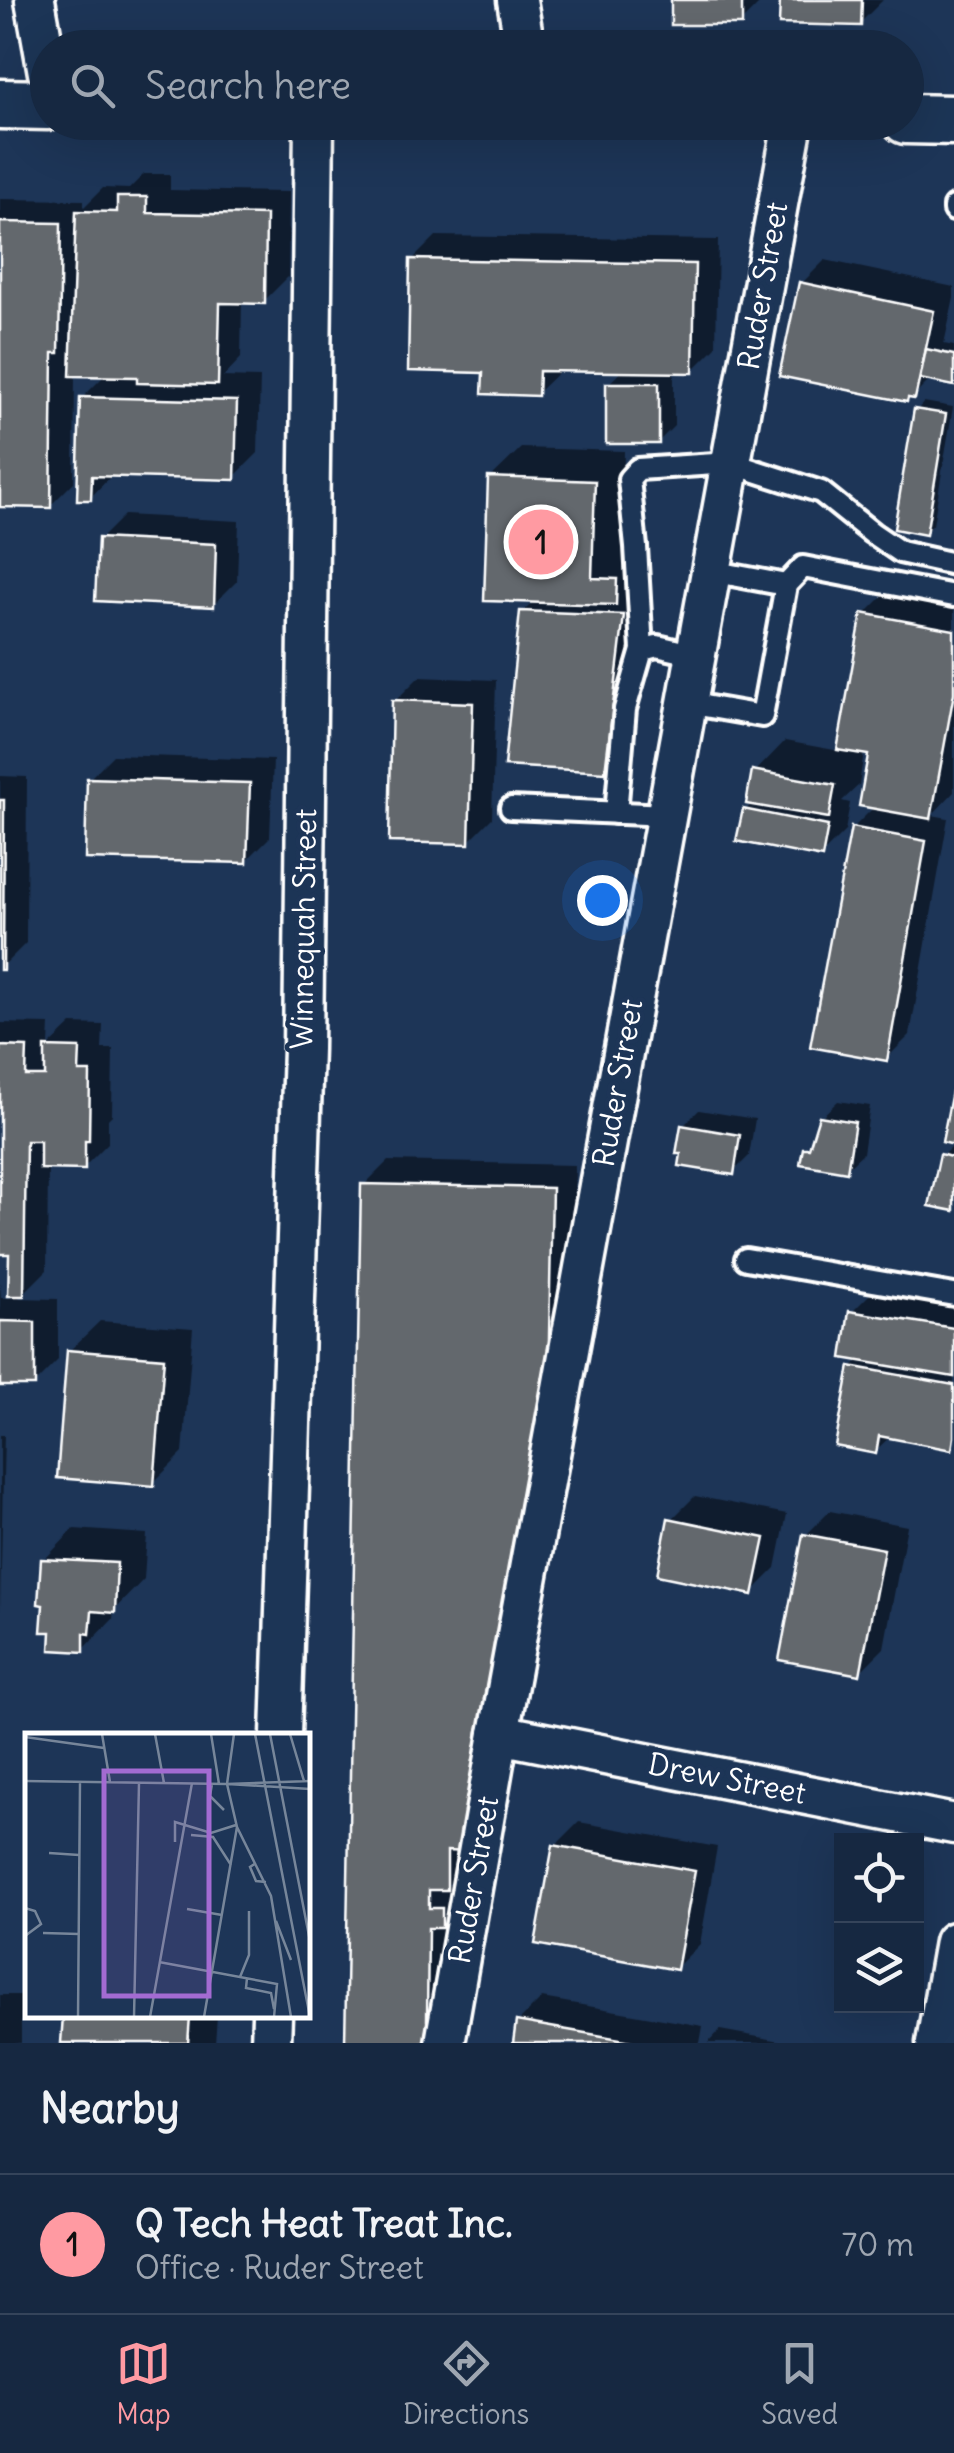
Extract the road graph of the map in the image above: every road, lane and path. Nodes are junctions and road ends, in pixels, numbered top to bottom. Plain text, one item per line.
1 (35, 0) edge
2 (517, 0) edge
3 (40, 30) edge
4 (522, 30) edge
5 (0, 104) edge
6 (30, 105) edge
7 (924, 119) edge
8 (954, 120) edge
9 (314, 140) edge
10 (790, 140) edge
11 (731, 463) junction
12 (954, 564) edge
13 (711, 571) junction
14 (786, 585) junction
15 (954, 596) edge
16 (642, 650) junction
17 (696, 655) junction
18 (687, 703) junction
19 (511, 808) dead end
20 (616, 813) junction
21 (667, 815) junction
22 (746, 1259) dead end
23 (954, 1295) edge
24 (281, 1733) edge
25 (499, 1734) junction
26 (954, 1824) edge
27 (954, 1942) edge
28 (272, 2018) edge
29 (271, 2043) edge
30 (446, 2043) edge
31 (936, 2043) edge

1 - 3 street
2 - 4 street
5 - 6 street
7 - 8 street
9 - 24 street, Winnequah Street
10 - 11 street, Ruder Street
11 - 12 lane
11 - 13 street, Ruder Street
11 - 16 lane
13 - 14 lane
13 - 17 street, Ruder Street
14 - 15 lane
14 - 18 lane
16 - 17 lane
16 - 20 lane
17 - 18 street, Ruder Street
18 - 21 street, Ruder Street
19 - 20 lane
20 - 21 lane
21 - 25 street, Ruder Street
22 - 23 lane
25 - 26 street, Drew Street
25 - 30 street, Ruder Street
27 - 31 street
28 - 29 street

